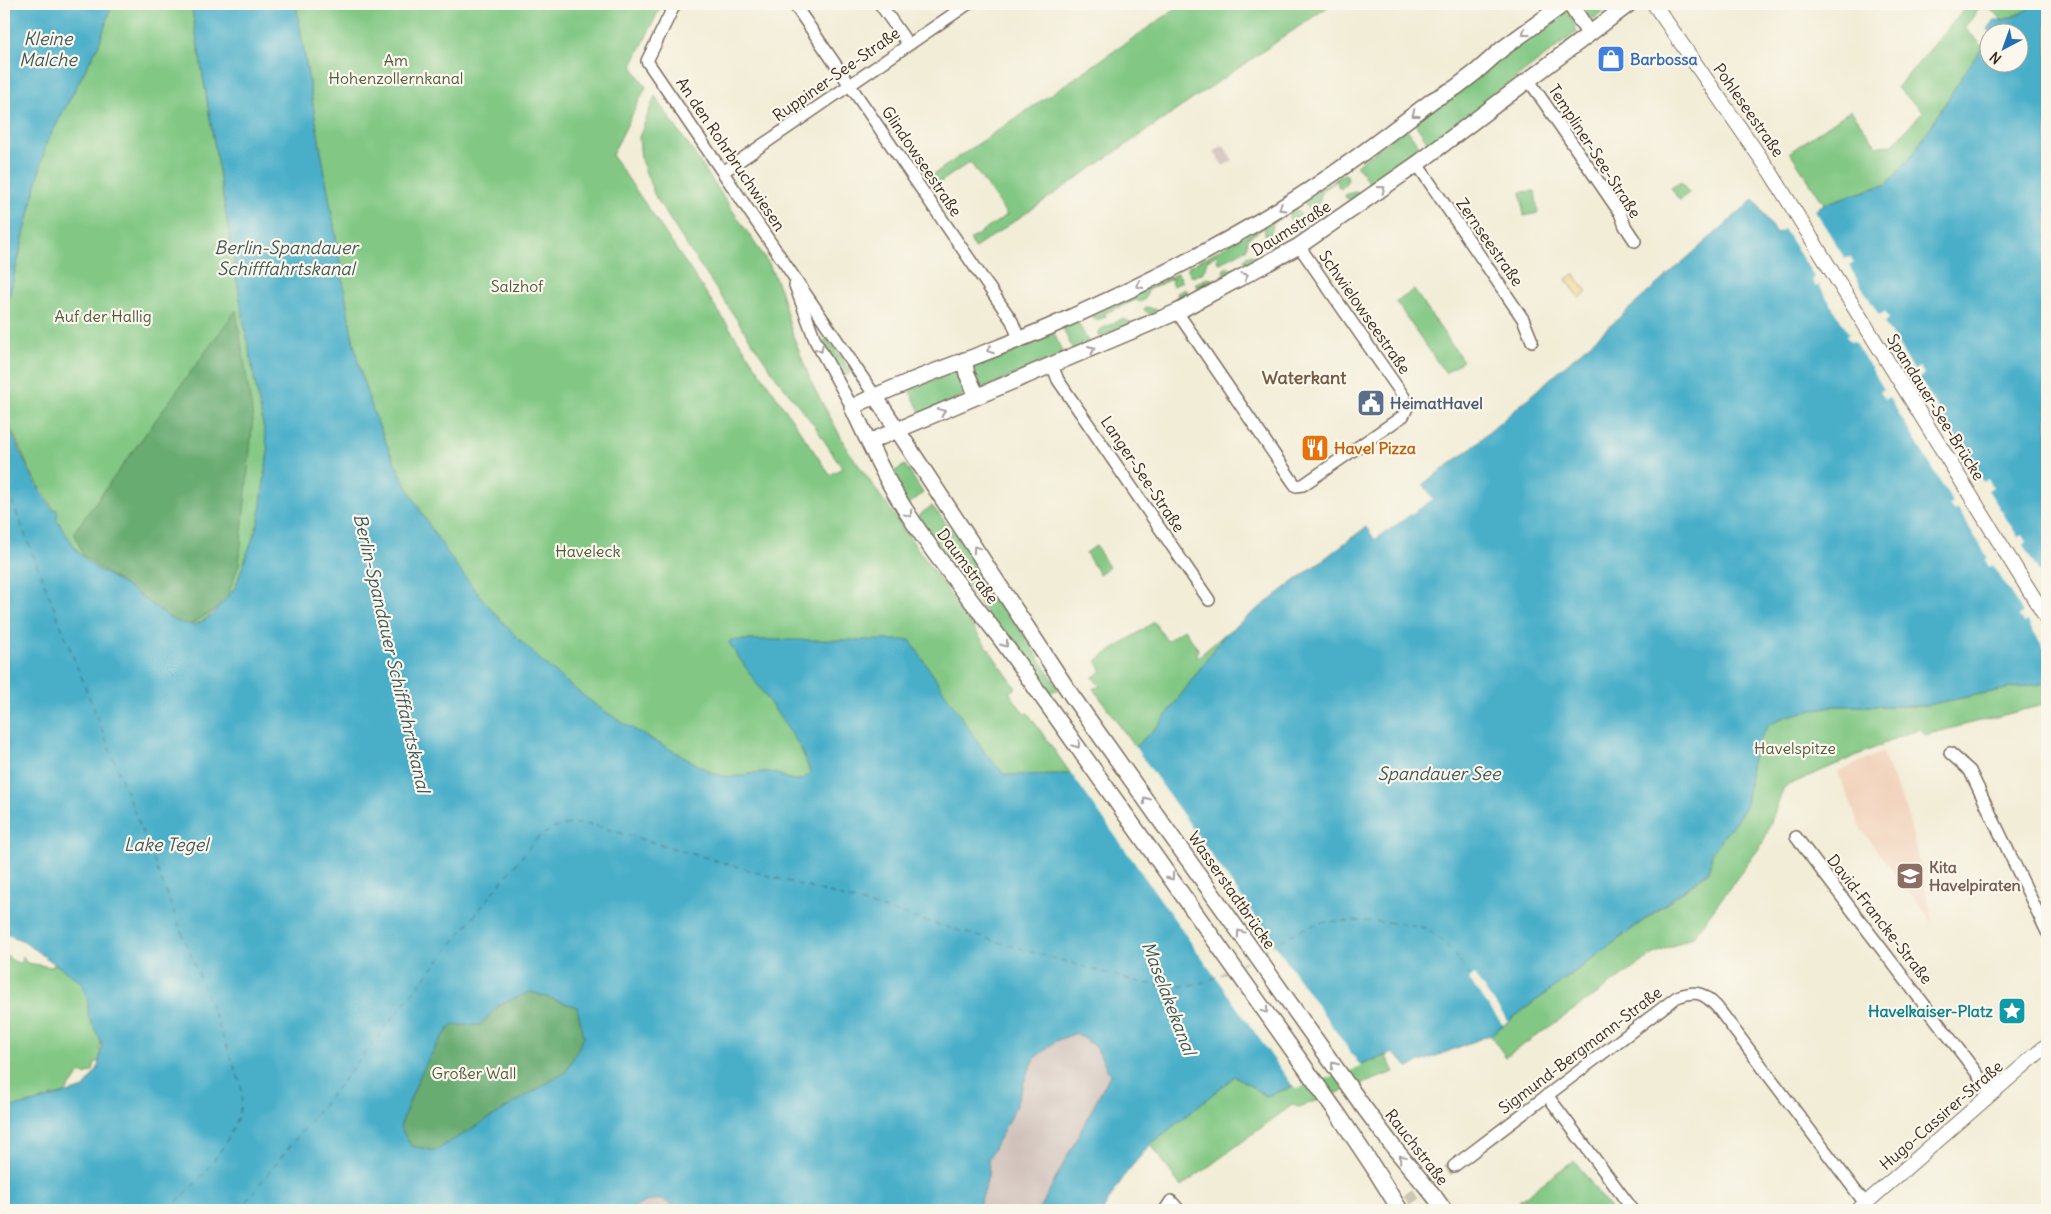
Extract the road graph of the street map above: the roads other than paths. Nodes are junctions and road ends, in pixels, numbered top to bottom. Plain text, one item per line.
1 (675, 4) edge
2 (794, 4) edge
3 (880, 4) edge
4 (968, 4) edge
5 (1564, 4) edge
6 (1570, 4) edge
7 (1629, 4) edge
8 (1654, 4) edge
9 (1589, 33) junction
10 (908, 44) junction
11 (1528, 79) junction
12 (850, 84) junction
13 (1417, 164) junction
14 (723, 172) junction
15 (1795, 214) joint
16 (1635, 240) dead end
17 (1299, 246) junction
18 (788, 266) junction
19 (1177, 312) junction
20 (1020, 338) junction
21 (1532, 341) dead end
22 (964, 360) junction
23 (1052, 365) junction
24 (875, 396) junction
25 (977, 396) junction
26 (852, 407) junction
27 (897, 431) junction
28 (869, 442) junction
29 (1209, 600) dead end
30 (2047, 619) edge
31 (1072, 696) joint
32 (1950, 753) dead end
33 (1796, 837) dead end
34 (2047, 932) edge
35 (2047, 1045) edge
36 (1992, 1093) junction
37 (1547, 1095) junction
38 (1362, 1105) joint
39 (1454, 1166) tunnel mouth
40 (1168, 1205) edge
41 (1864, 1208) edge
42 (1179, 1210) edge
43 (1400, 1210) edge
44 (1444, 1210) edge
45 (1633, 1210) edge

1 - 14 street, An den Rohrbruchwiesen
2 - 12 street, Glindowseestraße
3 - 10 street
4 - 10 street, Ruppiner-See-Straße
5 -> 20 main road, Daumstraße
6 - 9 main road
7 - 9 main road, Daumstraße
8 - 15 street, Pohleseestraße
9 - 11 main road, Daumstraße
10 - 12 street, Ruppiner-See-Straße
11 - 13 main road, Daumstraße
11 - 16 street, Templiner-See-Straße
12 - 14 street, Ruppiner-See-Straße
12 - 20 street, Glindowseestraße
17 -> 13 main road, Daumstraße
13 - 21 street, Zernseestraße
14 - 18 street, An den Rohrbruchwiesen
15 - 30 street, Spandauer-See-Brücke
19 -> 17 main road, Daumstraße
17 - 19 street, Schwielowseestraße
18 - 24 street, An den Rohrbruchwiesen
18 -> 26 street, An den Rohrbruchwiesen
23 -> 19 main road, Daumstraße
20 -> 22 main road, Daumstraße
22 - 24 main road, Daumstraße
22 - 25 main road
23 - 25 main road, Daumstraße
23 - 29 street, Langer-See-Straße
24 - 26 main road, Daumstraße
24 - 27 main road, Daumstraße
27 -> 25 main road, Daumstraße
26 - 28 main road, Daumstraße
27 - 28 main road, Daumstraße
31 -> 27 main road, Daumstraße
28 -> 43 main road, Daumstraße, bridge
38 -> 31 main road, Wasserstadtbrücke
32 - 34 street
33 - 36 street, David-Francke-Straße
35 - 36 street, Hugo-Cassirer-Straße
36 - 41 street, Hugo-Cassirer-Straße
37 - 39 street, Sigmund-Bergmann-Straße
37 - 41 street, Sigmund-Bergmann-Straße
37 - 45 street
44 -> 38 main road, Rauchstraße, bridge
40 - 42 street

